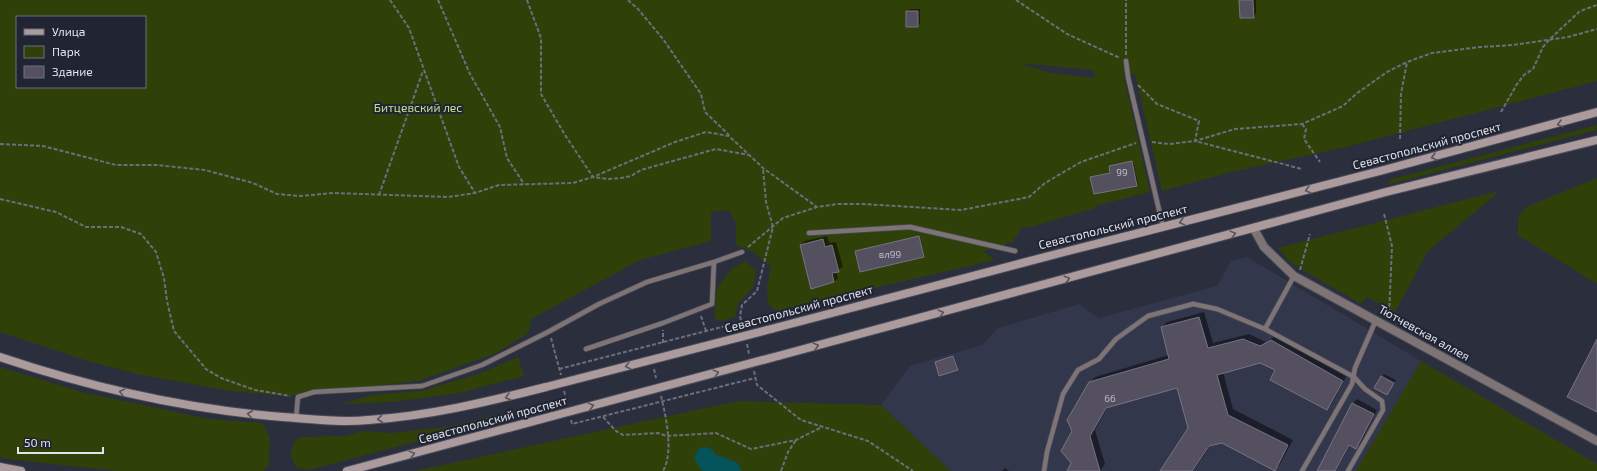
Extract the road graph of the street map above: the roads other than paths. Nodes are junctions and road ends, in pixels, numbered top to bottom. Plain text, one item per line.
1 (1126, 61) road end
2 (1597, 112) edge
3 (1597, 140) edge
4 (1163, 227) junction
5 (1254, 229) junction
6 (808, 233) dead end
7 (1015, 251) dead end
8 (742, 252) road end
9 (714, 262) junction
10 (1296, 277) junction
11 (1376, 320) junction
12 (1265, 329) junction
13 (586, 349) dead end
14 (0, 357) edge
15 (1354, 377) junction
16 (296, 418) junction
17 (1597, 441) edge
18 (0, 468) edge
19 (20, 471) edge
20 (347, 471) edge
21 (1044, 471) edge
22 (1302, 471) edge
23 (1348, 471) edge

1 - 4 lane
2 -> 4 main road, Севастопольский проспект
3 - 5 main road, Севастопольский проспект
4 -> 16 main road, Севастопольский проспект, bridge
5 - 10 street, Тютчевская аллея
20 -> 5 main road, Севастопольский проспект, bridge
6 - 7 lane
8 - 9 lane
9 - 13 lane
9 - 16 lane
10 - 11 street, Тютчевская аллея
10 - 12 lane
11 - 15 lane
11 - 17 street, Тютчевская аллея
12 - 15 lane
12 - 21 lane
16 -> 14 main road, Севастопольский проспект
15 - 22 lane
15 - 23 lane
18 - 19 main road

